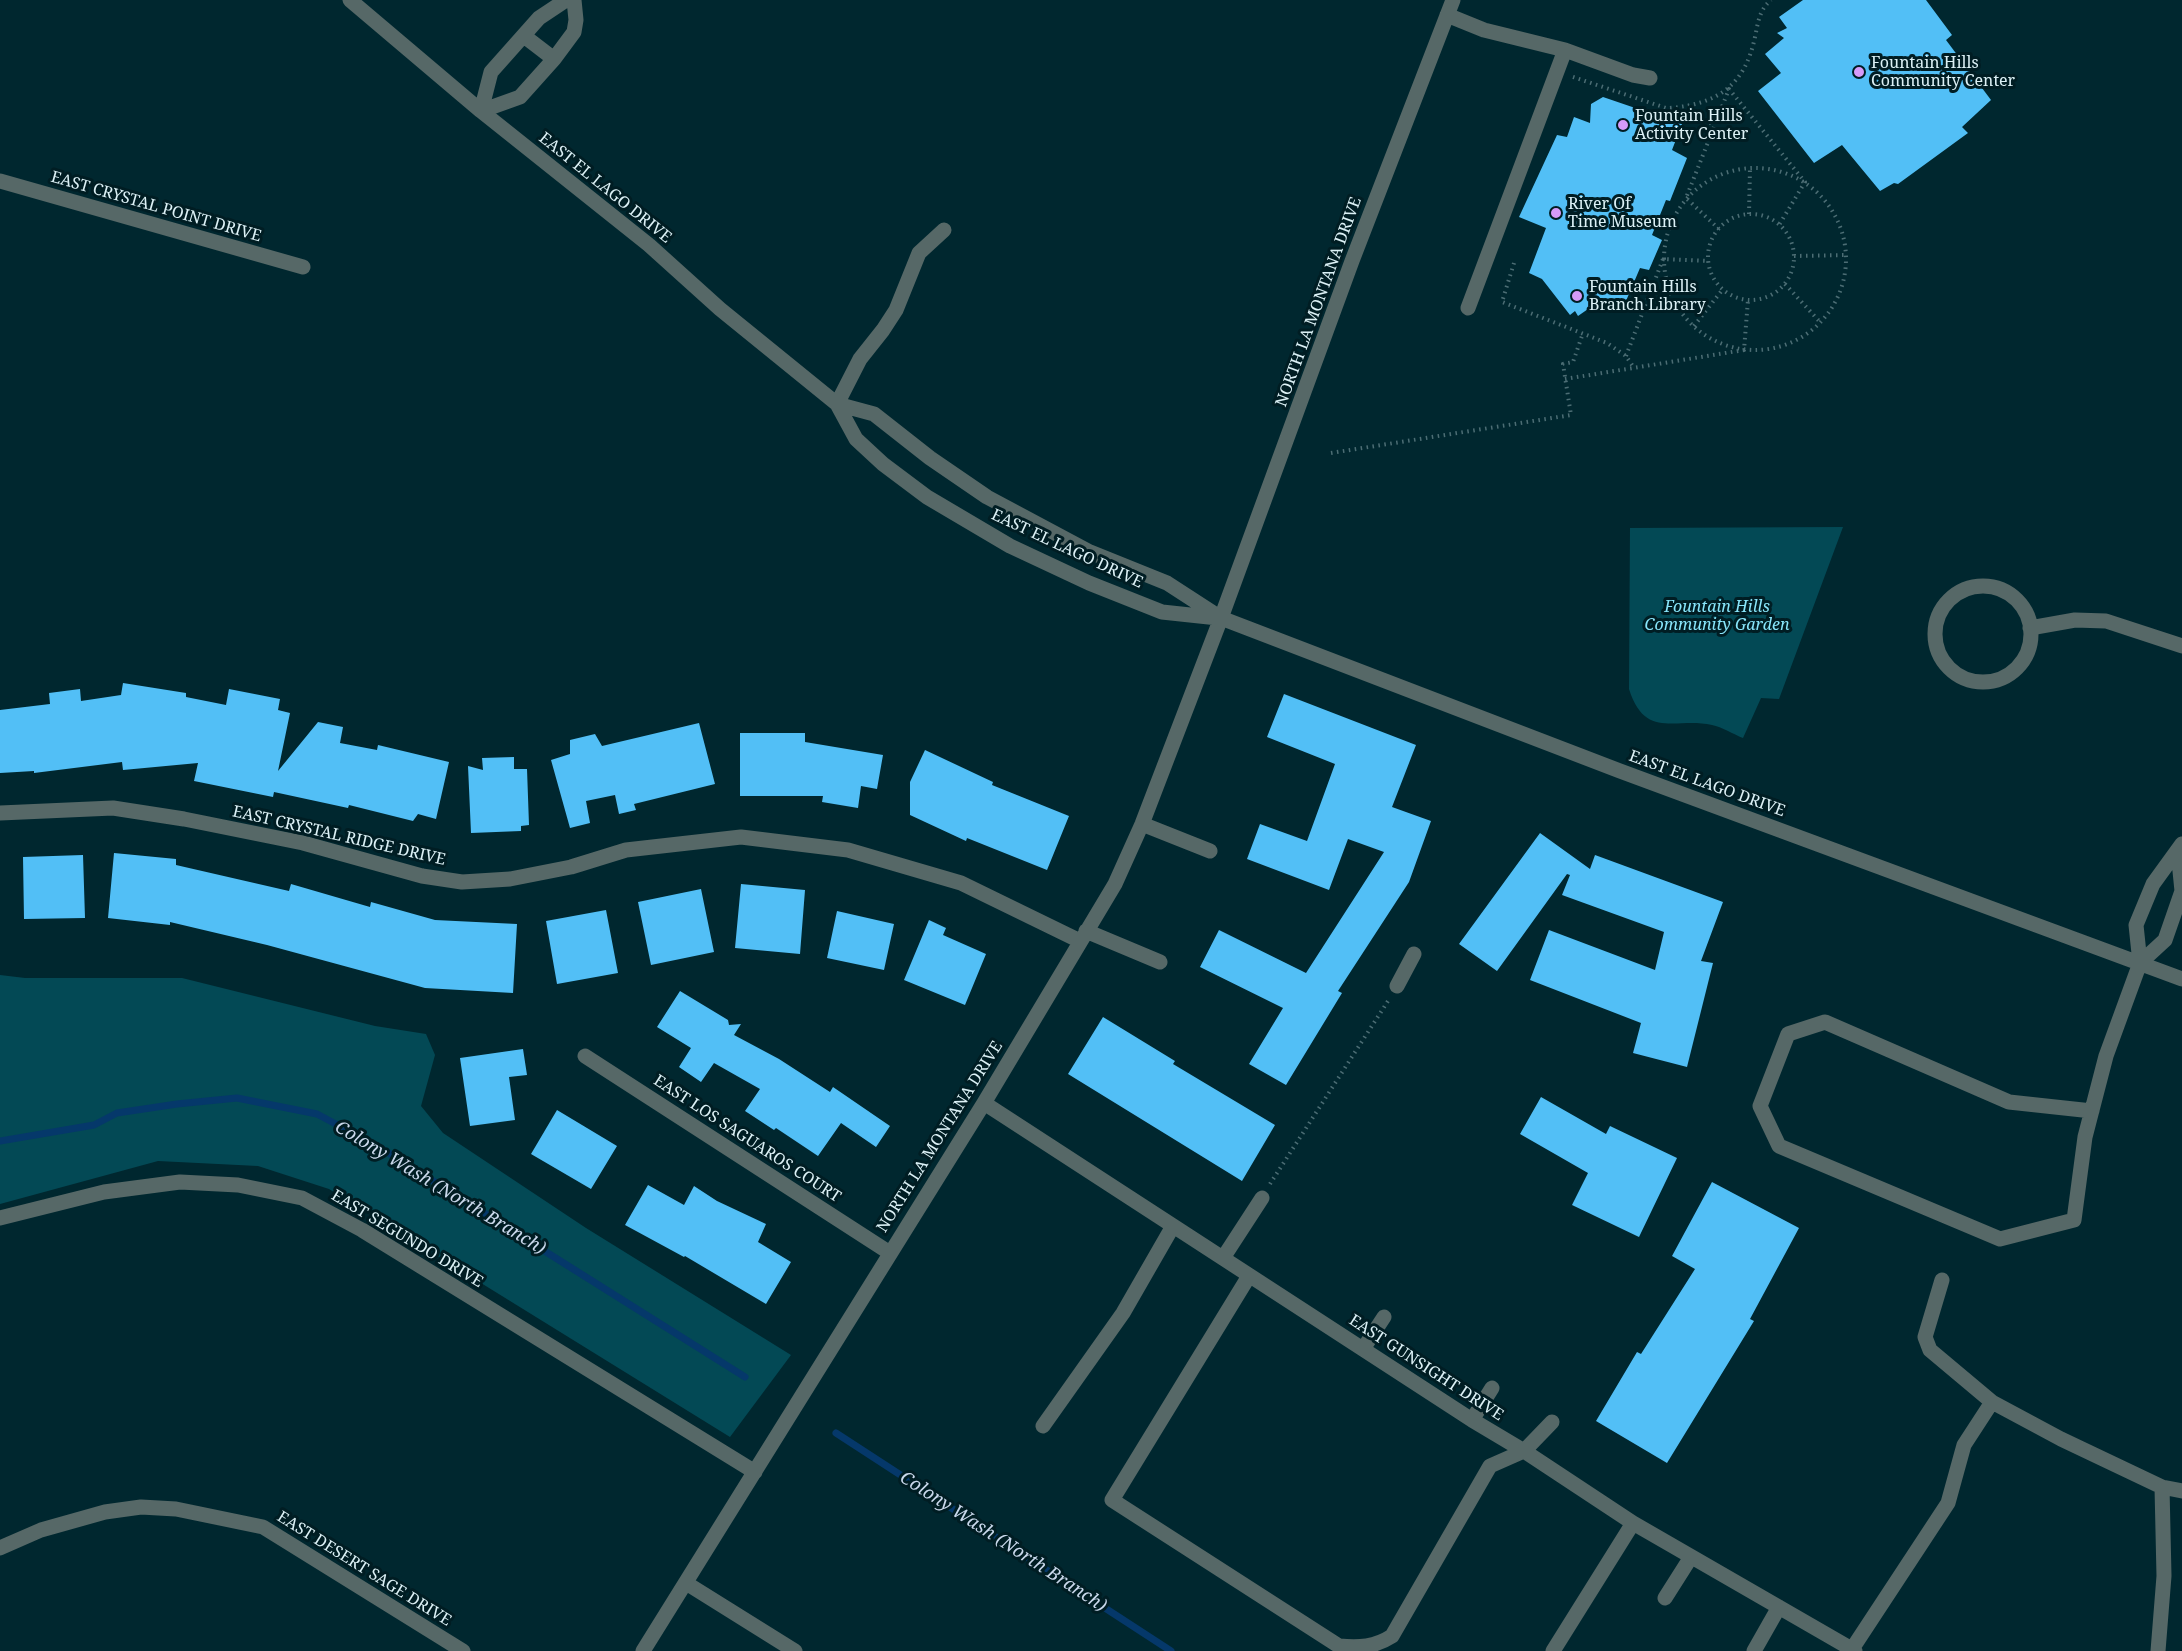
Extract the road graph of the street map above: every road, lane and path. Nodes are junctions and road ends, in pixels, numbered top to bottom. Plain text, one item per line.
1 (350, 0) edge
2 (566, 0) edge
3 (574, 0) edge
4 (1453, 0) edge
5 (1771, 0) edge
6 (1447, 15) junction
7 (524, 36) junction
8 (1565, 50) junction
9 (554, 59) junction
10 (1567, 75) dead end
11 (1650, 78) dead end
12 (1730, 89) junction
13 (1667, 108) junction
14 (481, 111) junction
15 (1714, 124) junction
16 (1750, 168) junction
17 (0, 181) edge
18 (1805, 182) junction
19 (1686, 198) junction
20 (1749, 214) junction
21 (1779, 225) junction
22 (1719, 229) junction
23 (944, 230) dead end
24 (1847, 255) junction
25 (1794, 256) junction
26 (1663, 260) junction
27 (1708, 261) junction
28 (1514, 263) dead end
29 (303, 267) dead end
30 (1785, 284) junction
31 (1723, 289) junction
32 (1748, 300) junction
33 (1468, 308) dead end
34 (1820, 322) junction
35 (1694, 327) junction
36 (1583, 333) junction
37 (1744, 350) junction
38 (1626, 356) junction
39 (1634, 368) junction
40 (1565, 379) junction
41 (837, 404) junction
42 (1331, 453) dead end
43 (1221, 618) junction
44 (2030, 628) junction
45 (2182, 646) edge
46 (0, 813) edge
47 (1142, 824) junction
48 (2180, 848) edge
49 (1210, 851) dead end
50 (1083, 936) junction
51 (1414, 954) dead end
52 (1160, 962) dead end
53 (2140, 963) junction
54 (2182, 979) edge
55 (1397, 986) joint
56 (585, 1056) dead end
57 (984, 1103) junction
58 (2092, 1111) junction
59 (1262, 1198) joint
60 (0, 1218) edge
61 (1173, 1226) junction
62 (890, 1253) junction
63 (1223, 1258) junction
64 (1250, 1276) junction
65 (1942, 1280) dead end
66 (1384, 1317) dead end
67 (1363, 1349) junction
68 (1492, 1388) dead end
69 (1992, 1402) junction
70 (1472, 1420) junction
71 (1551, 1422) dead end
72 (1043, 1426) dead end
73 (1524, 1451) junction
74 (756, 1472) junction
75 (2162, 1487) junction
76 (2182, 1491) edge
77 (1633, 1523) junction
78 (0, 1548) edge
79 (1691, 1557) junction
80 (686, 1583) junction
81 (1665, 1598) dead end
82 (1779, 1607) junction
83 (1853, 1650) edge
84 (464, 1651) edge
85 (643, 1651) edge
86 (795, 1651) edge
87 (1554, 1651) edge
88 (1754, 1651) edge
89 (2158, 1651) edge

1 - 14 street, EAST EL LAGO DRIVE
2 - 7 street
3 - 9 street
4 - 6 street, NORTH LA MONTANA DRIVE
5 - 12 path
6 - 8 street
6 - 43 street, NORTH LA MONTANA DRIVE
7 - 9 street
7 - 14 street
8 - 11 street
8 - 33 street
9 - 14 street
10 - 13 path
12 - 13 path
12 - 15 path
12 - 18 path
13 - 15 path
14 - 41 street, EAST EL LAGO DRIVE
15 - 19 path
16 - 18 path
16 - 19 path
16 - 20 path
17 - 29 street, EAST CRYSTAL POINT DRIVE
18 - 21 path
18 - 24 path
19 - 22 path
19 - 26 path
20 - 21 path
20 - 22 path
21 - 25 path
22 - 27 path
23 - 41 street
24 - 25 path
24 - 34 path
25 - 30 path
26 - 27 path
26 - 35 path
26 - 38 path
27 - 31 path
28 - 36 path
30 - 32 path
30 - 34 path
31 - 32 path
31 - 35 path
32 - 37 path
34 - 37 path
35 - 37 path
36 - 38 path
36 - 40 path
37 - 39 path
38 - 39 path
39 - 40 path
40 - 42 path
41 - 43 street, EAST EL LAGO DRIVE
41 - 43 street, EAST EL LAGO DRIVE
43 - 47 street, NORTH LA MONTANA DRIVE
43 - 53 street, EAST EL LAGO DRIVE
44 - 44 street
44 - 45 street
46 - 50 street, EAST CRYSTAL RIDGE DRIVE
47 - 49 street
47 - 50 street, NORTH LA MONTANA DRIVE
48 - 53 street
48 - 53 street
50 - 52 street, EAST CRYSTAL RIDGE DRIVE
50 - 57 street, NORTH LA MONTANA DRIVE
51 - 55 street
53 - 54 street, EAST EL LAGO DRIVE
53 - 58 street
55 - 59 path
56 - 62 street, EAST LOS SAGUAROS COURT
57 - 61 street, EAST GUNSIGHT DRIVE
57 - 62 street, NORTH LA MONTANA DRIVE
58 - 58 street
59 - 63 street
60 - 74 street, EAST SEGUNDO DRIVE
61 - 63 street, EAST GUNSIGHT DRIVE
61 - 72 street
62 - 74 street, NORTH LA MONTANA DRIVE
63 - 64 street, EAST GUNSIGHT DRIVE
64 - 67 street, EAST GUNSIGHT DRIVE
64 - 73 street
65 - 69 street
66 - 67 street
67 - 70 street, EAST GUNSIGHT DRIVE
68 - 70 street
69 - 75 street
69 - 83 street
70 - 73 street, EAST GUNSIGHT DRIVE
71 - 73 street
73 - 77 street, EAST GUNSIGHT DRIVE
74 - 80 street, NORTH LA MONTANA DRIVE
75 - 76 street
75 - 89 street
77 - 79 street, EAST GUNSIGHT DRIVE
77 - 87 street
78 - 84 street, EAST DESERT SAGE DRIVE
79 - 81 street
79 - 82 street, EAST GUNSIGHT DRIVE
80 - 85 street, NORTH LA MONTANA DRIVE
80 - 86 street
82 - 83 street, EAST GUNSIGHT DRIVE
82 - 88 street

